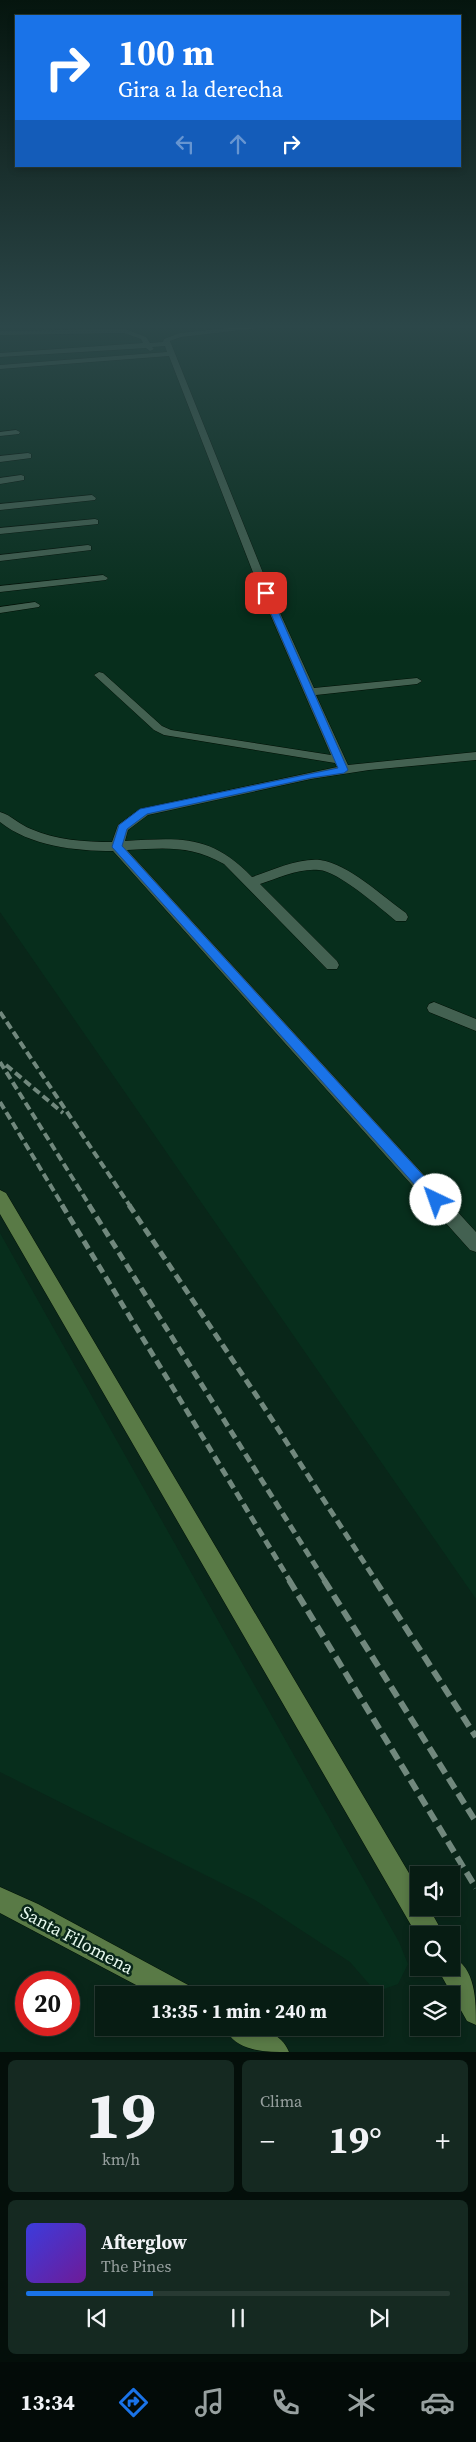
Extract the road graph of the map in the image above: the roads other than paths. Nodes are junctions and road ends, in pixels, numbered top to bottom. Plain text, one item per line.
1 (199, 424) edge
2 (16, 432) dead end
3 (0, 434) edge
4 (28, 456) dead end
5 (0, 459) edge
6 (21, 478) dead end
7 (0, 481) edge
8 (92, 498) dead end
9 (0, 507) edge
10 (95, 522) dead end
11 (0, 531) edge
12 (88, 548) dead end
13 (0, 558) edge
14 (102, 578) dead end
15 (0, 589) edge
16 (36, 605) dead end
17 (0, 610) edge
18 (99, 675) dead end
19 (417, 681) dead end
20 (310, 692) junction
21 (476, 756) edge
22 (342, 765) junction
23 (0, 816) edge
24 (117, 847) junction
25 (250, 882) junction
26 (401, 917) dead end
27 (332, 965) dead end
28 (434, 1008) dead end
29 (476, 1025) edge
30 (0, 1198) edge
31 (476, 1244) edge
32 (0, 1900) edge
33 (426, 1926) edge
34 (455, 1976) edge
35 (164, 1986) edge
36 (476, 2012) edge
37 (251, 2036) edge
38 (276, 2052) edge

1 - 20 lane
2 - 3 lane
4 - 5 lane
6 - 7 lane
8 - 9 lane
10 - 11 lane
12 - 13 lane
14 - 15 lane
16 - 17 lane
18 - 22 lane
19 - 20 lane
20 - 22 lane
21 - 22 lane
22 - 24 lane
23 - 24 lane
24 - 25 lane
24 - 31 lane
25 - 26 lane
25 - 27 lane
28 - 29 lane
30 - 33 main road
32 - 35 main road, Santa Filomena
34 - 36 main road
37 - 38 main road

